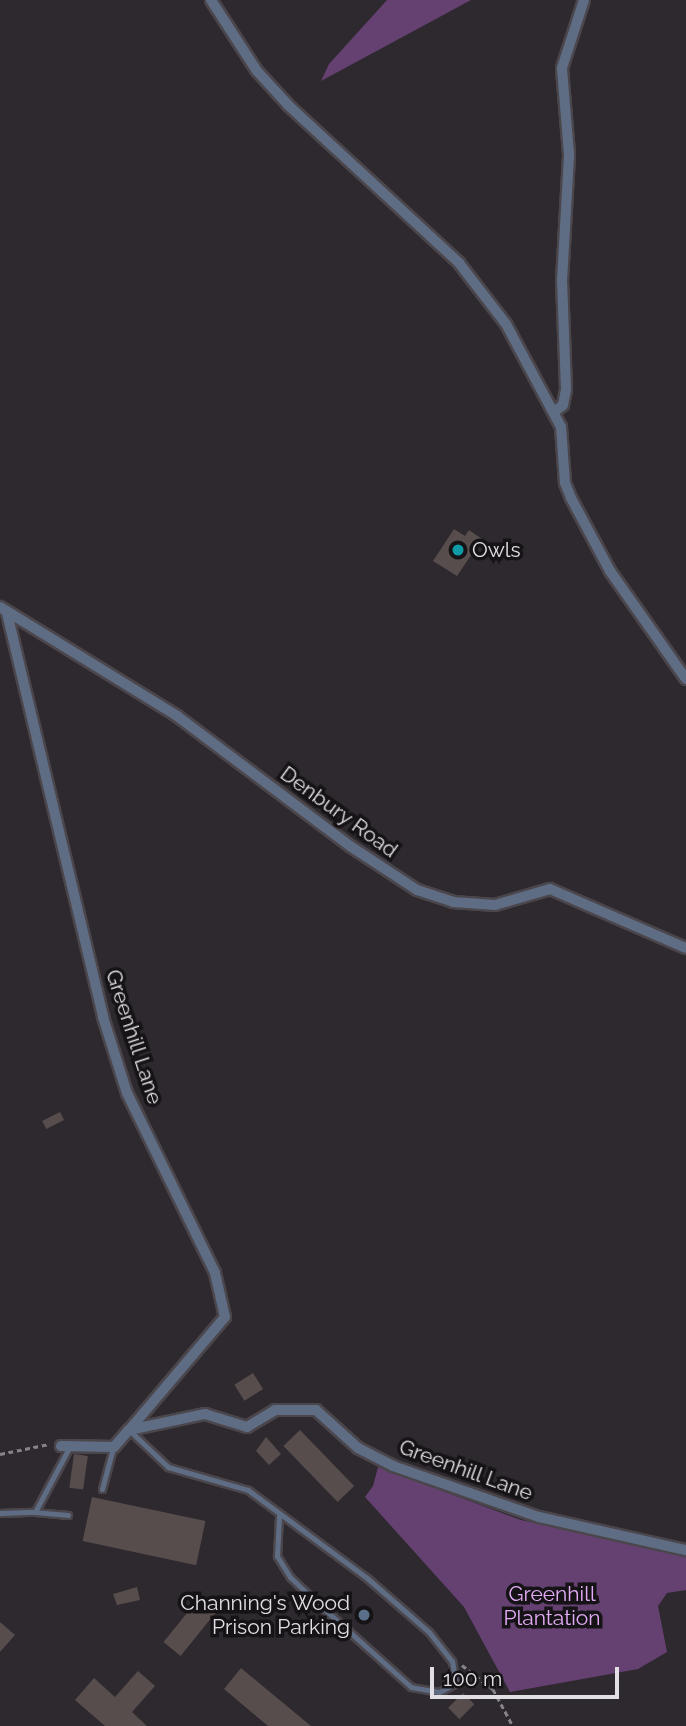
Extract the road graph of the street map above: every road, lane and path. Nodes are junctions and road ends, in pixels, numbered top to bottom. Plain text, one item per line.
1 (211, 0) edge
2 (584, 0) edge
3 (554, 412) junction
4 (4, 610) edge
5 (686, 679) edge
6 (686, 948) edge
7 (129, 1430) junction
8 (61, 1445) junction
9 (114, 1447) junction
10 (0, 1454) edge
11 (102, 1489) dead end
12 (34, 1512) junction
13 (0, 1513) edge
14 (68, 1515) dead end
15 (279, 1516) junction
16 (686, 1550) edge
17 (452, 1661) junction
18 (513, 1726) edge

1 - 3 street
2 - 3 street
3 - 5 street
4 - 6 street, Denbury Road
4 - 7 street, Greenhill Lane
7 - 9 street, Greenhill Lane
7 - 15 lane
7 - 16 street, Greenhill Lane
8 - 9 street
8 - 10 path
8 - 12 lane
9 - 11 lane
12 - 13 lane
12 - 14 lane
15 - 17 lane
15 - 17 lane
17 - 18 path

